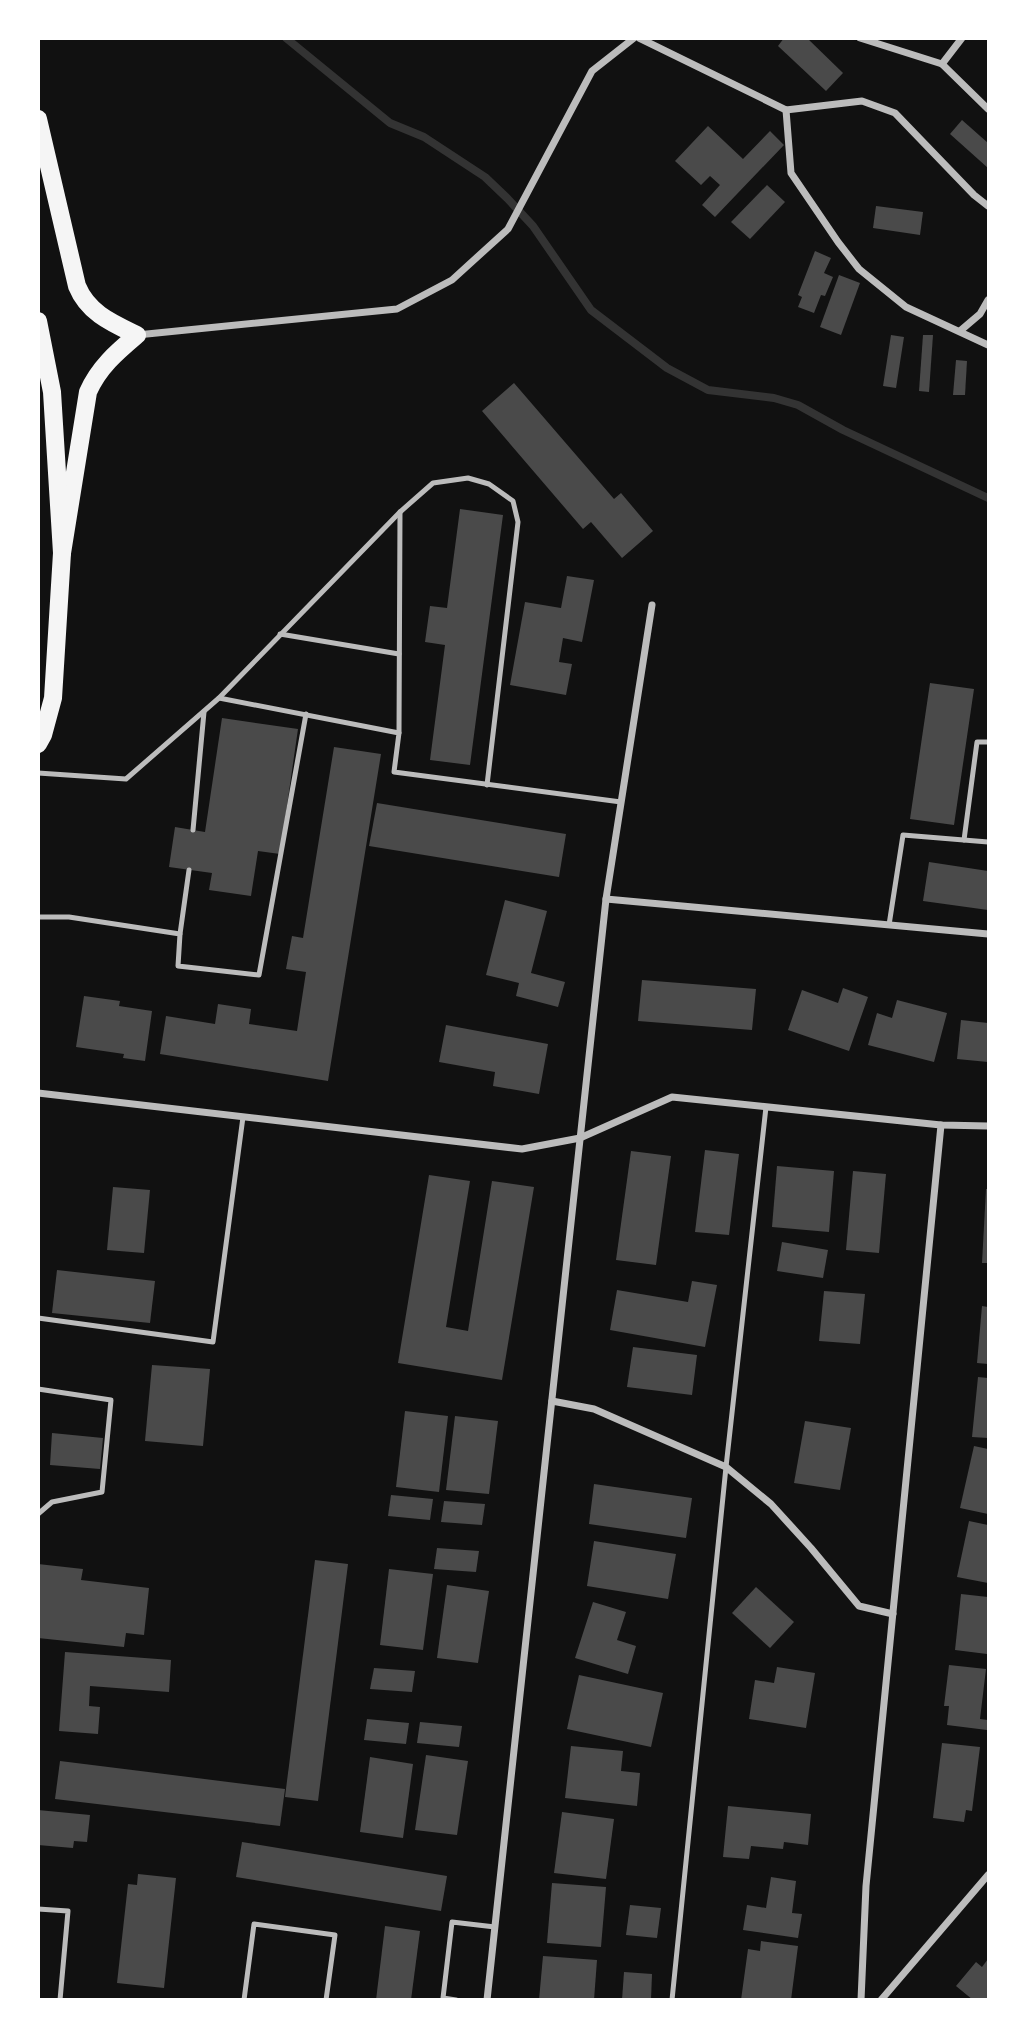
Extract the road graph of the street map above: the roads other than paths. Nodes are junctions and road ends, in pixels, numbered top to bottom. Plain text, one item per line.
1 (636, 38) edge
2 (860, 38) edge
3 (962, 38) edge
4 (942, 64) junction
5 (989, 109) edge
6 (786, 110) junction
7 (38, 119) edge
8 (989, 206) edge
9 (989, 300) edge
10 (38, 321) edge
11 (960, 331) junction
12 (137, 335) junction
13 (989, 345) edge
14 (400, 512) junction
15 (62, 553) junction
16 (652, 605) dead end
17 (280, 634) junction
18 (399, 654) junction
19 (219, 698) junction
20 (204, 712) junction
21 (306, 714) junction
22 (399, 733) junction
23 (989, 742) edge
24 (38, 744) edge
25 (38, 773) edge
26 (487, 785) junction
27 (621, 802) junction
28 (193, 830) dead end
29 (964, 840) junction
30 (989, 842) edge
31 (189, 870) dead end
32 (606, 900) junction
33 (38, 917) edge
34 (889, 925) junction
35 (180, 934) junction
36 (989, 934) edge
37 (38, 1093) edge
38 (766, 1107) junction
39 (243, 1116) junction
40 (941, 1125) junction
41 (989, 1126) edge
42 (580, 1138) junction
43 (38, 1318) edge
44 (38, 1389) edge
45 (552, 1401) junction
46 (726, 1467) junction
47 (38, 1514) edge
48 (893, 1614) junction
49 (989, 1875) edge
50 (38, 1909) edge
51 (495, 1927) junction
52 (60, 2000) edge
53 (244, 2000) edge
54 (326, 2000) edge
55 (456, 2000) edge
56 (487, 2000) edge
57 (672, 2000) edge
58 (861, 2000) edge
59 (881, 2000) edge

1 - 6 street
1 - 12 street
2 - 4 street
3 - 4 street
4 - 5 street
6 - 8 street
6 - 11 street
7 - 12 main road
9 - 11 street
10 - 15 main road
11 - 13 street
12 - 15 main road
14 - 17 lane
14 - 18 lane
14 - 26 lane
15 - 24 main road
16 - 27 street
17 - 18 lane
17 - 19 lane
18 - 22 lane
19 - 20 lane
19 - 21 lane
20 - 25 lane
20 - 28 lane
21 - 22 lane
21 - 35 lane
22 - 26 lane
23 - 29 lane
26 - 27 lane
27 - 32 street
29 - 30 lane
29 - 34 lane
31 - 35 lane
32 - 34 street
32 - 42 street
33 - 35 lane
34 - 36 street
37 - 39 street
38 - 40 street
38 - 42 street
38 - 46 lane
39 - 42 street
39 - 43 lane
40 - 41 street
40 - 48 street
42 - 45 street
44 - 47 lane
45 - 46 street
45 - 51 street
46 - 48 street
46 - 57 lane
48 - 58 street
49 - 59 street
50 - 52 lane
51 - 55 lane
51 - 56 street
53 - 54 lane

